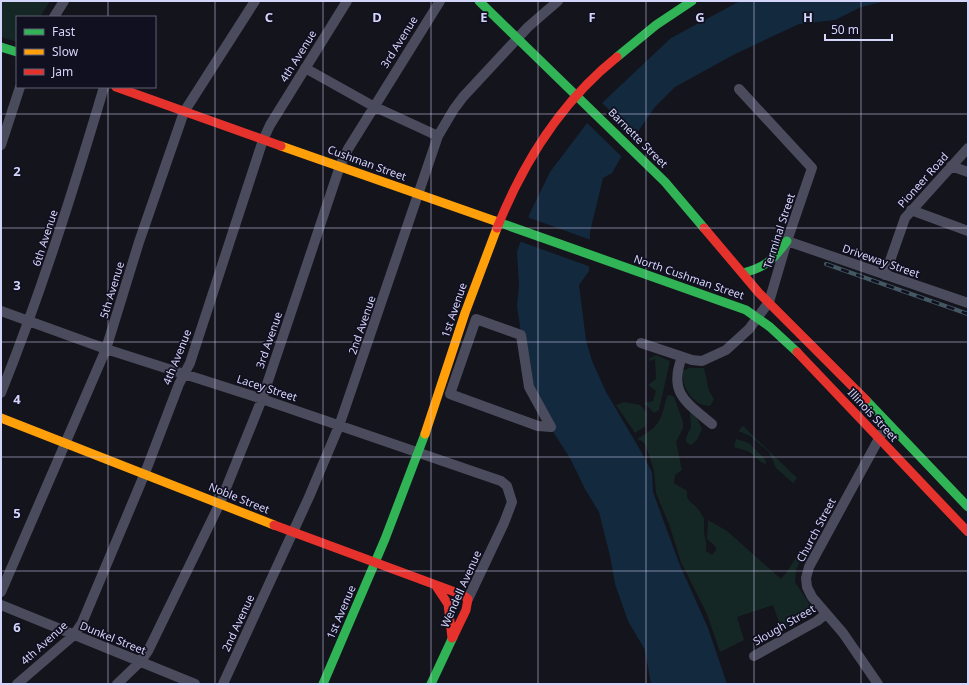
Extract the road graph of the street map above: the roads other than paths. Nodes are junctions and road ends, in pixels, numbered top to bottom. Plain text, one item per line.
1 (64, 1) edge
2 (255, 1) edge
3 (346, 1) edge
4 (440, 1) edge
5 (479, 1) edge
6 (558, 1) edge
7 (685, 3) edge
8 (55, 16) edge
9 (518, 38) junction
10 (1, 47) edge
11 (16, 52) edge
12 (305, 68) junction
13 (20, 88) edge
14 (104, 88) edge
15 (119, 88) edge
16 (739, 89) dead end
17 (576, 95) junction
18 (373, 106) junction
19 (184, 112) junction
20 (438, 136) junction
21 (263, 140) junction
22 (1, 145) edge
23 (968, 148) edge
24 (340, 166) junction
25 (951, 166) junction
26 (968, 172) edge
27 (418, 194) junction
28 (911, 210) junction
29 (499, 223) junction
30 (968, 231) edge
31 (787, 240) junction
32 (610, 262) joint
33 (743, 273) junction
34 (885, 275) junction
35 (769, 302) junction
36 (968, 303) edge
37 (1, 311) edge
38 (758, 317) junction
39 (30, 321) junction
40 (521, 335) joint
41 (641, 343) dead end
42 (106, 349) junction
43 (682, 357) junction
44 (184, 374) junction
45 (1, 393) edge
46 (262, 399) junction
47 (1, 418) edge
48 (888, 423) junction
49 (712, 424) dead end
50 (339, 426) junction
51 (878, 439) junction
52 (66, 443) junction
53 (418, 452) junction
54 (145, 473) junction
55 (512, 502) joint
56 (220, 503) junction
57 (968, 507) edge
58 (968, 532) edge
59 (293, 533) junction
60 (375, 562) junction
61 (434, 585) junction
62 (1, 592) edge
63 (468, 599) junction
64 (1, 605) edge
65 (826, 614) junction
66 (74, 635) junction
67 (452, 638) junction
68 (754, 656) dead end
69 (140, 662) junction
70 (17, 684) edge
71 (117, 684) edge
72 (195, 684) edge
73 (223, 684) edge
74 (323, 684) edge
75 (431, 684) edge
76 (878, 684) edge

1 - 8 street
2 - 19 street, 5th Avenue
3 - 12 street, 4th Avenue
4 - 18 street, 3rd Avenue
5 - 9 main road, Barnette Street
6 - 9 street, 2nd Avenue
7 - 17 main road, 1st Avenue
9 - 17 main road, Barnette Street
9 - 20 street, 2nd Avenue
10 - 11 main road
12 - 18 street
12 - 21 street, 4th Avenue
13 - 22 street
14 - 39 street, 6th Avenue
15 - 19 main road, Cushman Street
16 - 31 street, Terminal Street
17 - 29 main road, 1st Avenue
17 - 33 main road, Barnette Street
18 - 20 street
18 - 24 street, 3rd Avenue
19 - 21 main road, Cushman Street
19 - 42 street, 5th Avenue
20 - 27 street, 2nd Avenue
21 - 24 main road, Cushman Street
21 - 44 street, 4th Avenue
23 - 25 street, Pioneer Road
24 - 27 main road, Cushman Street
24 - 46 street, 3rd Avenue
25 - 26 street
25 - 28 street, Pioneer Road
27 - 29 main road, Cushman Street
27 - 50 street, 2nd Avenue
28 - 30 street
28 - 34 street, Pioneer Road
29 - 32 main road, Cushman Street
29 - 53 main road, 1st Avenue
31 - 33 main road
31 - 34 street, Driveway Street
31 - 35 street, Terminal Street
32 - 38 main road, North Cushman Street
33 - 35 main road, Barnette Street
34 - 36 street, Driveway Street
35 - 38 street
35 - 48 main road, Illinois Street
37 - 39 street, Lacey Street
38 - 43 street
38 - 51 main road, Illinois Street
39 - 42 street, Lacey Street
39 - 45 street, 6th Avenue
40 - 40 street
41 - 43 street
42 - 44 street, Lacey Street
42 - 52 street, 5th Avenue
43 - 49 street
44 - 46 street, Lacey Street
44 - 54 street, 4th Avenue
46 - 50 street, Lacey Street
46 - 56 street, 3rd Avenue
47 - 52 main road, Noble Street
48 - 51 street, Church Street
48 - 57 main road, Illinois Street
50 - 53 street, Lacey Street
50 - 59 street, 2nd Avenue
51 - 58 main road, Illinois Street
51 - 65 street, Church Street
52 - 54 main road, Noble Street
52 - 62 street, 5th Avenue
53 - 55 street, Lacey Street
53 - 60 main road, 1st Avenue
54 - 56 main road, Noble Street
54 - 66 street, 4th Avenue
55 - 63 street, Wendell Avenue
56 - 59 main road, Noble Street
56 - 69 street, 3rd Avenue
59 - 60 main road, Noble Street
59 - 73 street, 2nd Avenue
60 - 61 main road, Noble Street
60 - 74 main road, 1st Avenue
61 - 63 main road, Noble Street
61 - 67 main road
63 - 67 main road, Wendell Avenue
64 - 66 street, Dunkel Street
65 - 68 street, Slough Street
65 - 76 street, Church Street
66 - 69 street, Dunkel Street
66 - 70 street, 4th Avenue
67 - 75 main road, Wendell Avenue
69 - 71 street, 3rd Avenue
69 - 72 street, Dunkel Street

